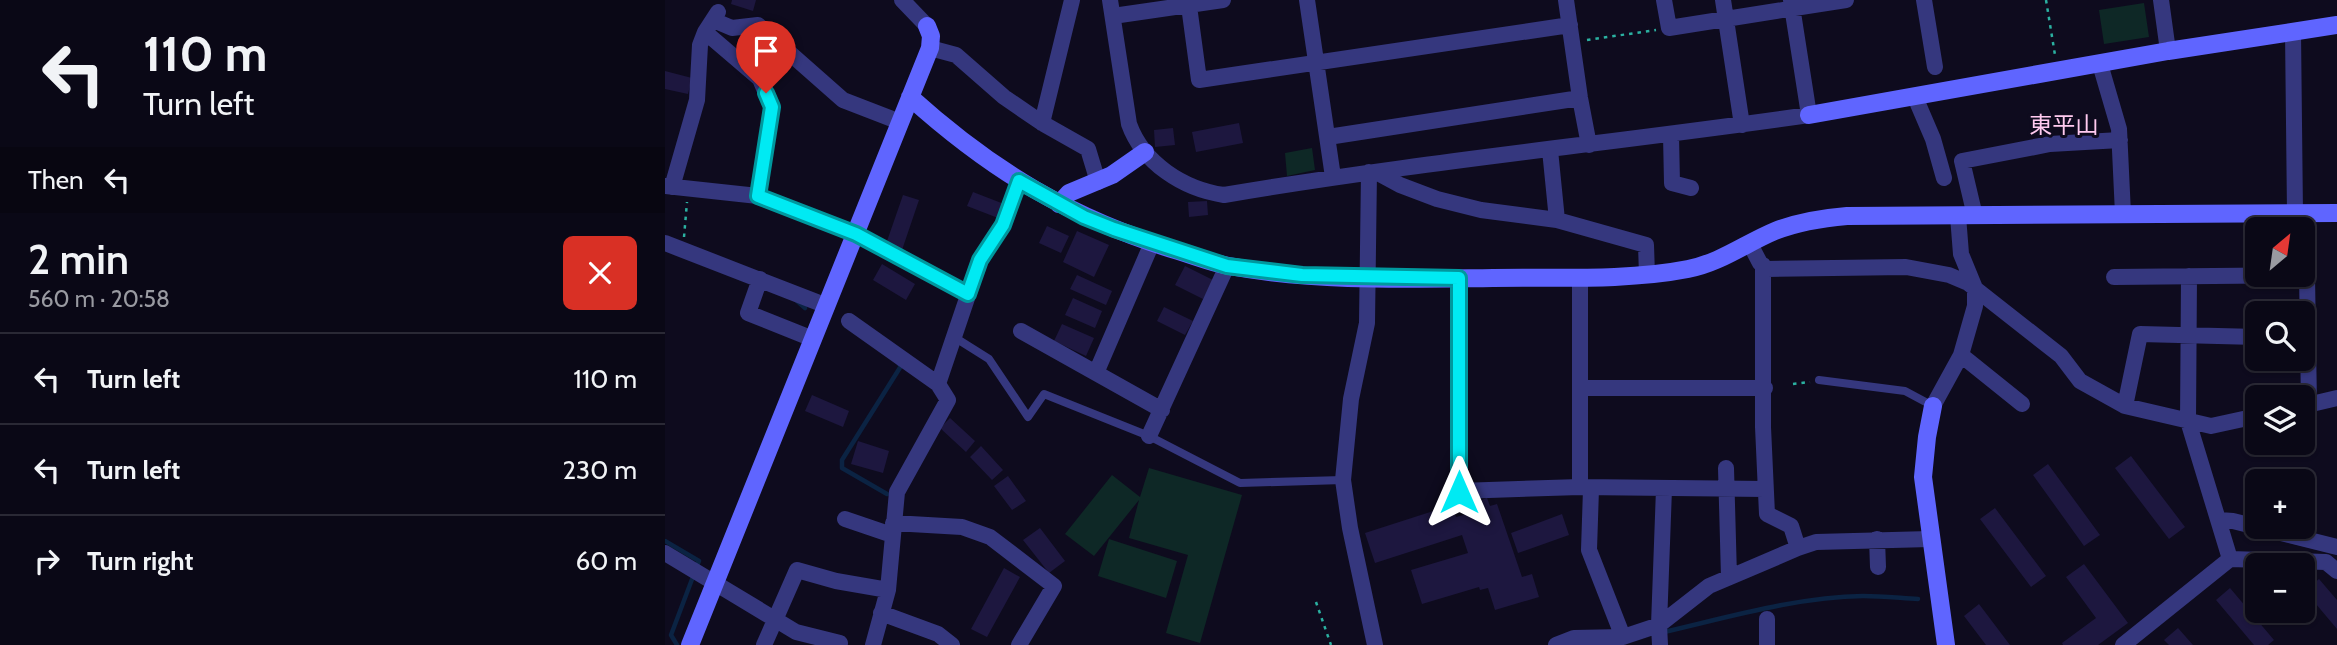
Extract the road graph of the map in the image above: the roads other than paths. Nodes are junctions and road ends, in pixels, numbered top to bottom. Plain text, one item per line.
1 (1072, 0) edge
2 (1223, 0) edge
3 (1307, 0) edge
4 (1566, 0) edge
5 (1664, 0) edge
6 (1723, 0) edge
7 (1846, 0) edge
8 (1924, 0) edge
9 (2161, 0) edge
10 (910, 4) edge
11 (1792, 4) edge
12 (1189, 6) junction
13 (1111, 8) edge
14 (1726, 19) junction
15 (712, 21) junction
16 (1570, 25) junction
17 (2337, 25) edge
18 (927, 26) joint
19 (2293, 32) junction
20 (930, 48) junction
21 (2168, 51) junction
22 (1316, 63) junction
23 (2100, 64) junction
24 (1935, 67) dead end
25 (910, 97) junction
26 (1915, 97) junction
27 (1580, 99) junction
28 (1809, 115) junction
29 (900, 122) junction
30 (1042, 123) junction
31 (1742, 125) junction
32 (1671, 135) junction
33 (1328, 137) junction
34 (2120, 140) junction
35 (1589, 145) junction
36 (1550, 150) junction
37 (1145, 152) junction
38 (1372, 172) junction
39 (1333, 177) junction
40 (1944, 178) dead end
41 (1019, 181) junction
42 (1098, 182) junction
43 (675, 187) edge
44 (1691, 188) dead end
45 (758, 196) junction
46 (1059, 204) junction
47 (2337, 213) edge
48 (2123, 214) junction
49 (2295, 214) junction
50 (1966, 216) junction
51 (1557, 220) junction
52 (856, 234) junction
53 (665, 243) edge
54 (1152, 243) junction
55 (1750, 244) junction
56 (1763, 265) junction
57 (1227, 266) junction
58 (1647, 275) junction
59 (2189, 276) junction
60 (1580, 277) junction
61 (2114, 277) dead end
62 (1369, 278) junction
63 (1459, 278) junction
64 (760, 279) junction
65 (1975, 288) junction
66 (968, 294) junction
67 (2306, 301) edge
68 (827, 306) junction
69 (849, 321) dead end
70 (1021, 331) dead end
71 (2190, 336) junction
72 (954, 337) junction
73 (2245, 337) edge
74 (813, 339) junction
75 (1961, 355) junction
76 (1096, 373) junction
77 (1819, 380) road end
78 (938, 384) junction
79 (1765, 387) junction
80 (1581, 388) junction
81 (2337, 398) edge
82 (2315, 403) edge
83 (2022, 404) dead end
84 (2125, 405) junction
85 (1933, 407) junction
86 (1162, 410) junction
87 (2245, 419) edge
88 (2188, 421) junction
89 (1149, 436) junction
90 (1726, 468) dead end
91 (1343, 480) junction
92 (1586, 488) junction
93 (1664, 489) junction
94 (1727, 489) junction
95 (1765, 489) junction
96 (845, 519) dead end
97 (2219, 520) junction
98 (893, 529) junction
99 (1877, 539) junction
100 (1930, 539) junction
101 (2337, 547) edge
102 (1798, 548) junction
103 (665, 553) edge
104 (2231, 559) junction
105 (1878, 567) dead end
106 (2337, 571) edge
107 (702, 574) junction
108 (1729, 576) junction
109 (888, 590) junction
110 (881, 613) junction
111 (1767, 619) dead end
112 (775, 620) junction
113 (1659, 625) junction
114 (1623, 636) junction
115 (840, 643) dead end
116 (689, 645) edge
117 (764, 645) edge
118 (873, 645) edge
119 (952, 645) edge
120 (1019, 645) edge
121 (1375, 645) edge
122 (1556, 645) edge
123 (1660, 645) edge
124 (1767, 645) edge
125 (1946, 645) edge
126 (2123, 645) edge

1 - 30 street
2 - 12 street
3 - 22 street
4 - 16 street
5 - 14 street
6 - 14 street
7 - 11 street
8 - 24 street
9 - 21 street
10 - 18 street
11 - 14 street
11 - 28 street
12 - 13 street
12 - 22 street
13 - 37 street
14 - 31 street
15 - 29 street
15 - 43 street
15 - 45 street
16 - 22 street
16 - 27 street
17 - 19 street
18 - 20 street
19 - 21 street
19 - 49 street
20 - 25 street
20 - 30 street
21 - 23 street
22 - 33 street
23 - 26 street
23 - 34 street
25 - 29 street
25 - 41 street
26 - 28 street
26 - 40 street
27 - 33 street
27 - 35 street
28 - 31 street
29 - 52 street
30 - 42 street
31 - 32 street
32 - 35 street
32 - 44 street
33 - 39 street
34 - 48 street
34 - 50 street
35 - 36 street
36 - 38 street
36 - 51 street
37 - 39 street
37 - 42 street
38 - 39 street
38 - 51 street
38 - 62 street
41 - 46 street
41 - 66 street
42 - 46 street
43 - 45 street
45 - 52 street
46 - 54 street
47 - 49 street
48 - 49 street
48 - 50 street
50 - 55 street
50 - 65 street
51 - 58 street
52 - 66 street
52 - 68 street
53 - 64 street
54 - 57 street
54 - 76 street
55 - 56 street
55 - 58 street
56 - 65 street
56 - 79 street
57 - 62 street
57 - 86 street
58 - 60 street
59 - 61 street
59 - 67 street
59 - 71 street
60 - 63 street
60 - 80 street
62 - 63 street
62 - 91 street
63 - 92 street
64 - 68 street
64 - 74 street
65 - 75 street
65 - 84 street
66 - 72 street
68 - 74 street
69 - 78 street
70 - 76 street
71 - 73 street
71 - 84 street
71 - 88 street
72 - 78 street
72 - 89 lane
74 - 107 street
75 - 83 street
75 - 85 street
76 - 86 street
77 - 85 lane
78 - 98 street
79 - 80 street
79 - 95 street
80 - 92 street
81 - 82 street
84 - 88 street
85 - 100 street
86 - 89 street
87 - 88 street
88 - 97 street
89 - 91 lane
90 - 94 street
91 - 121 street
92 - 93 street
92 - 114 street
93 - 94 street
93 - 113 street
94 - 95 street
94 - 108 street
95 - 102 street
96 - 98 street
97 - 101 street
97 - 104 street
98 - 109 street
98 - 120 street
99 - 100 street
99 - 102 street
99 - 105 street
100 - 125 street
102 - 108 street
103 - 107 street
104 - 106 street
104 - 126 street
107 - 112 street
107 - 116 street
108 - 113 street
109 - 110 street
109 - 112 street
110 - 118 street
110 - 119 street
111 - 124 street
112 - 115 street
112 - 117 street
113 - 114 street
113 - 123 street
114 - 122 street

